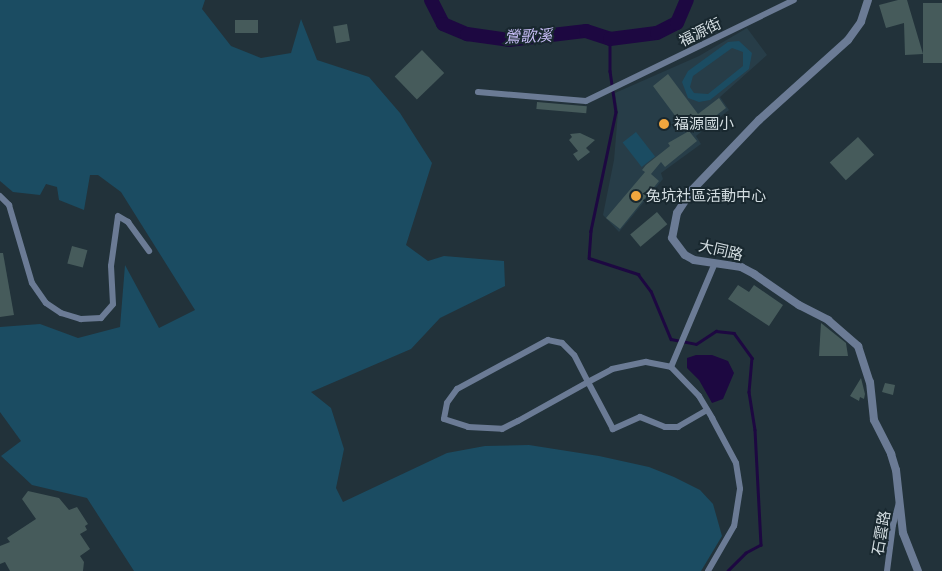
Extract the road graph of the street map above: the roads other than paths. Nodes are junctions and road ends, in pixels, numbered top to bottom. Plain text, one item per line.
1 (794, 0) edge
2 (868, 0) edge
3 (478, 92) dead end
4 (0, 196) edge
5 (149, 251) dead end
6 (714, 265) junction
7 (671, 367) junction
8 (588, 382) junction
9 (707, 410) junction
10 (900, 499) junction
11 (708, 571) edge
12 (887, 571) edge
13 (918, 571) edge

1 - 3 street, 福源街
2 - 6 street, 大同路
4 - 5 street
6 - 7 street
6 - 10 street, 大同路
7 - 8 street
7 - 9 street
8 - 8 street
8 - 9 street
9 - 11 street
10 - 12 street, 石雲路
10 - 13 street, 大同路

